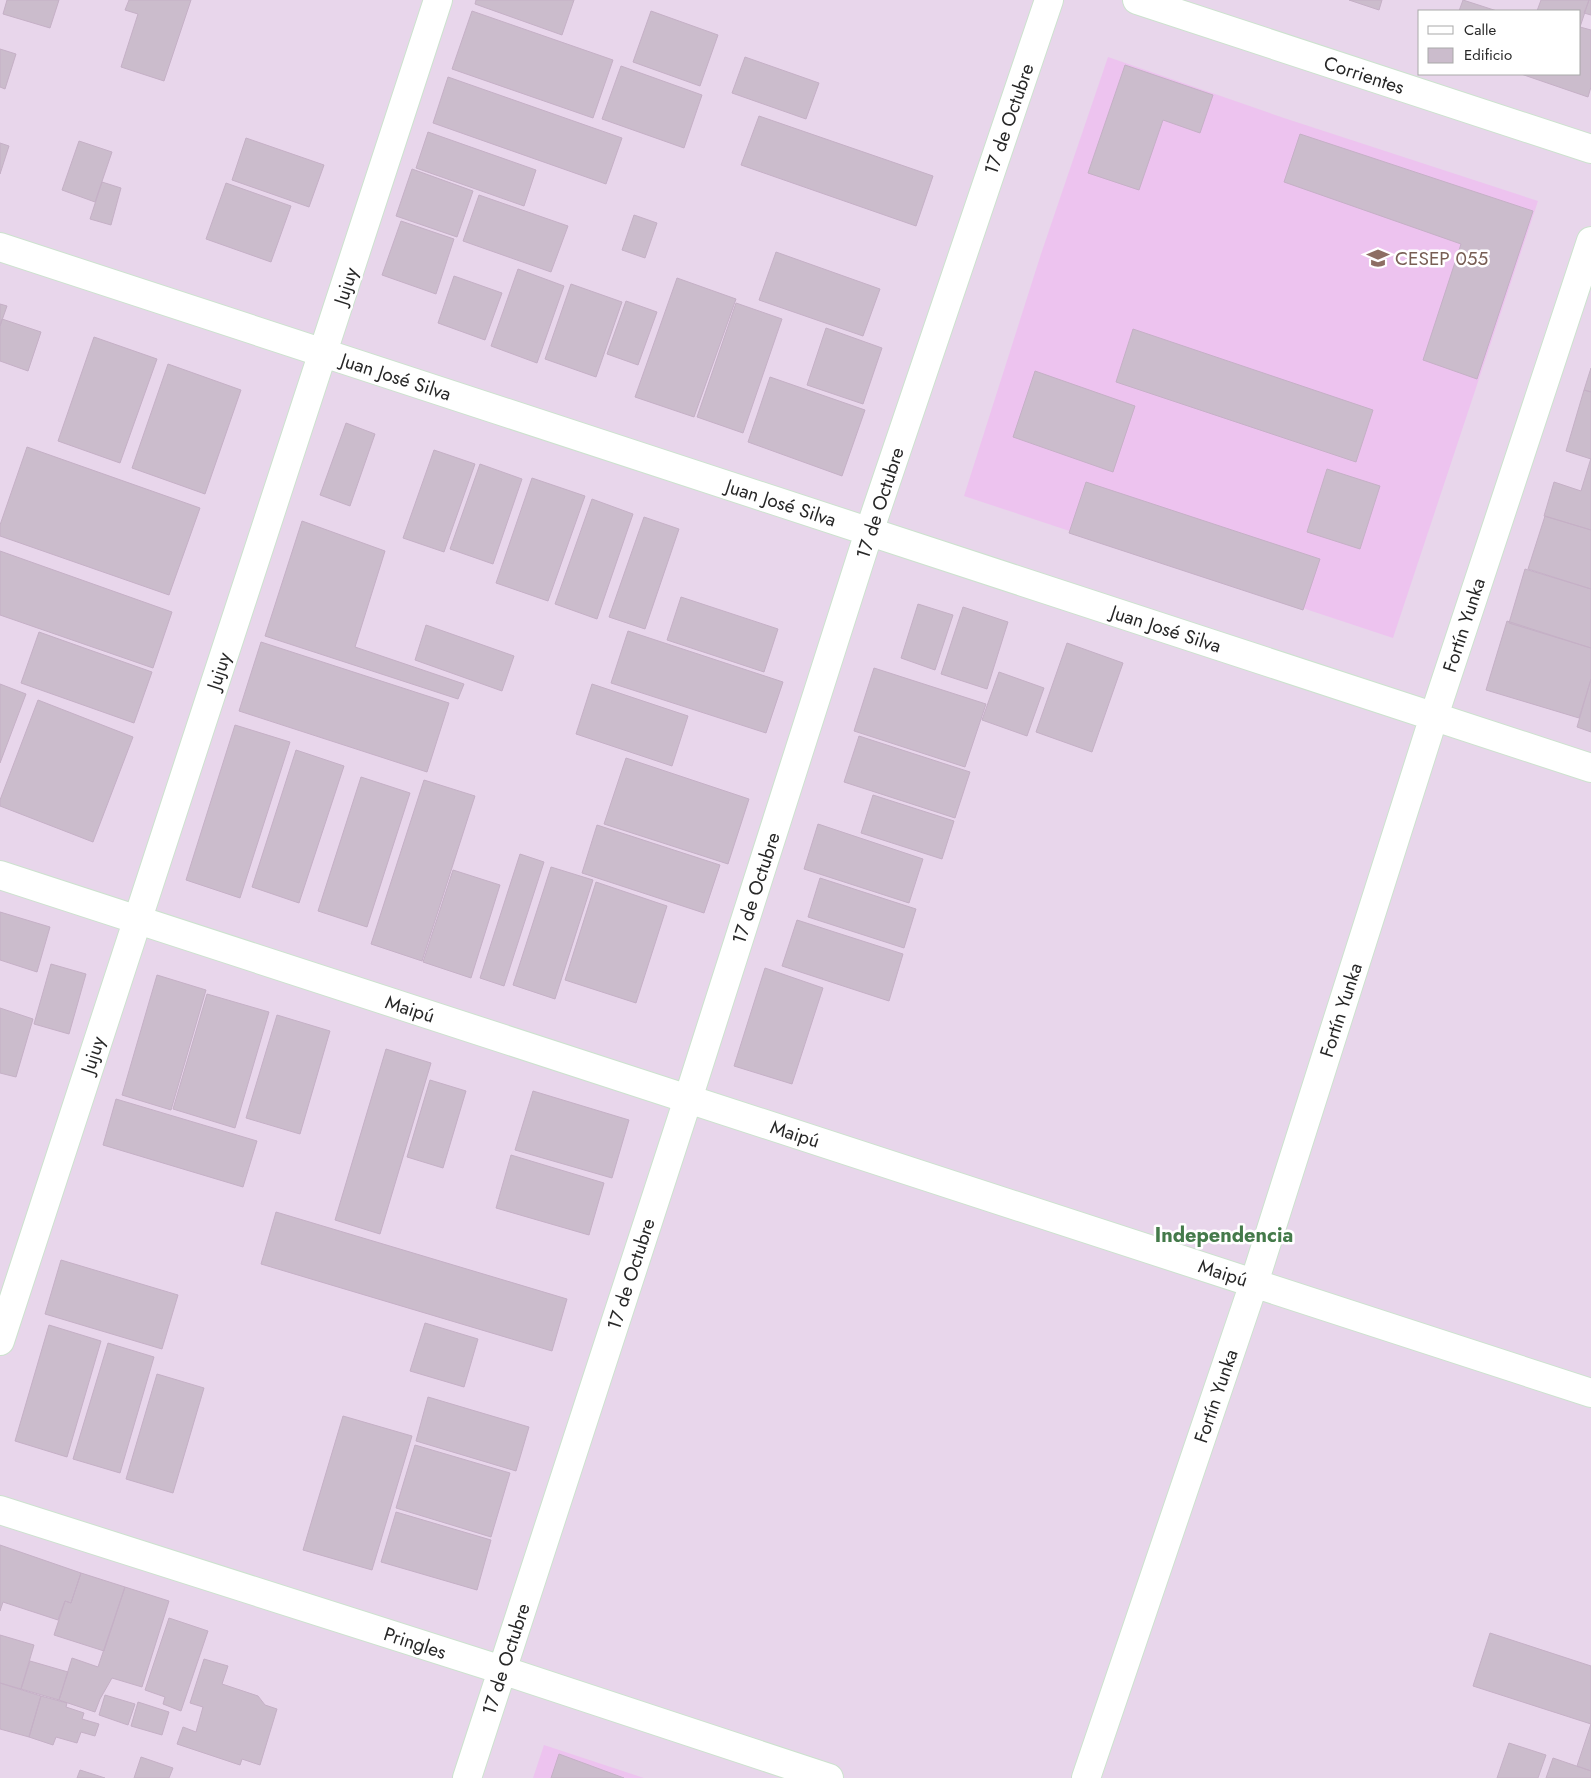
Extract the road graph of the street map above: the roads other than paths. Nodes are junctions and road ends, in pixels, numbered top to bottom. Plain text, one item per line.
1 (438, 0) edge
2 (1049, 0) edge
3 (1137, 0) edge
4 (1591, 149) edge
5 (1591, 241) edge
6 (0, 247) edge
7 (324, 353) junction
8 (870, 532) junction
9 (1434, 716) junction
10 (1591, 768) edge
11 (0, 875) edge
12 (137, 920) junction
13 (688, 1099) junction
14 (1254, 1283) junction
15 (0, 1341) edge
16 (1591, 1393) edge
17 (0, 1510) edge
18 (502, 1670) junction
19 (467, 1778) edge
20 (829, 1778) edge
21 (1086, 1778) edge

1 - 7 street, Jujuy
2 - 8 street, 17 de Octubre
3 - 4 street, Corrientes
5 - 9 street, Fortín Yunka
6 - 7 street, Juan José Silva
7 - 8 street, Juan José Silva
7 - 12 street, Jujuy
8 - 9 street, Juan José Silva
8 - 13 street, 17 de Octubre
9 - 10 street, Juan José Silva
9 - 14 street, Fortín Yunka
11 - 12 street, Maipú
12 - 13 street, Maipú
12 - 15 street, Jujuy
13 - 14 street, Maipú
13 - 18 street, 17 de Octubre
14 - 16 street, Maipú
14 - 21 street, Fortín Yunka
17 - 18 street, Pringles
18 - 19 street, 17 de Octubre
18 - 20 street, Pringles

